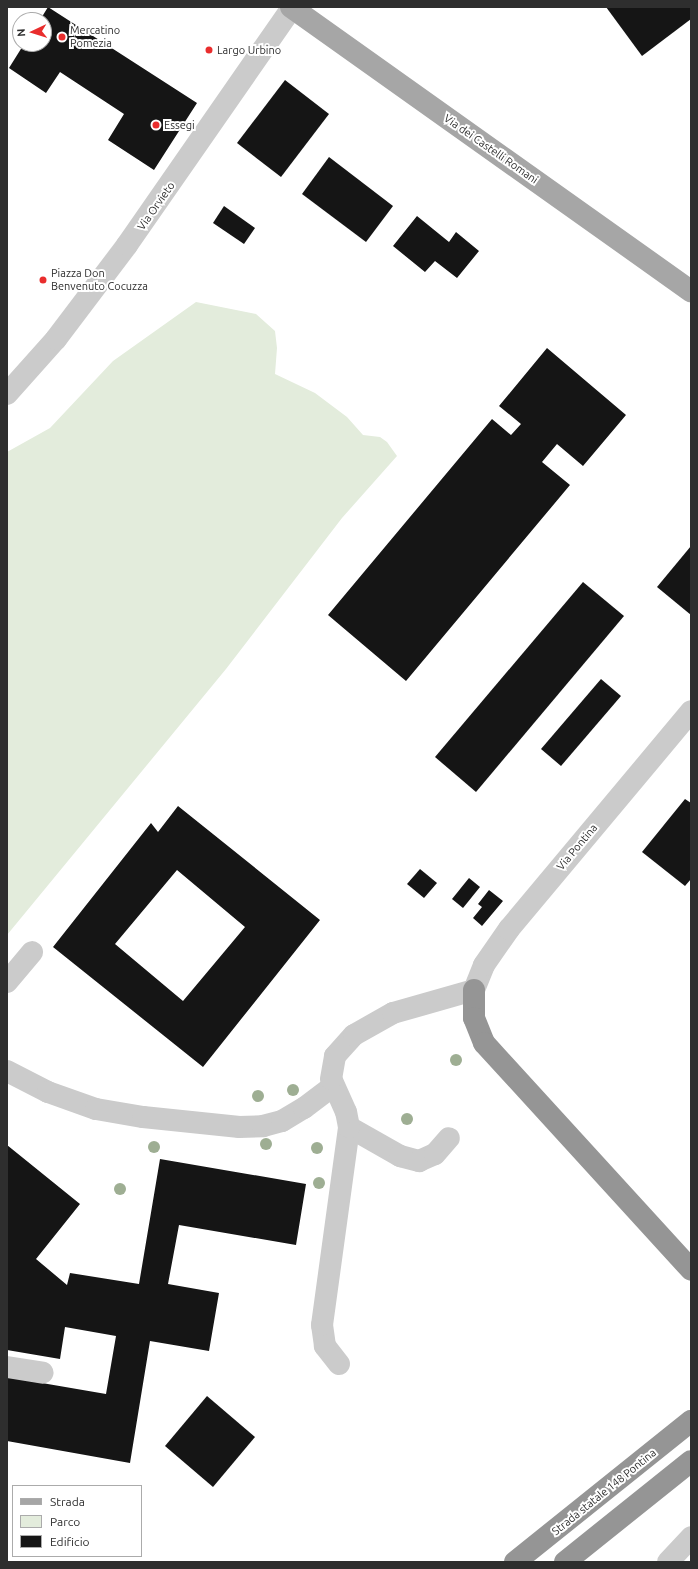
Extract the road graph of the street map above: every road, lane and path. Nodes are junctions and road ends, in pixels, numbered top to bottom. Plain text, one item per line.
1 (291, 7) edge
2 (691, 291) edge
3 (7, 394) edge
4 (691, 711) edge
5 (32, 952) dead end
6 (7, 982) edge
7 (474, 990) junction
8 (7, 1072) edge
9 (333, 1086) junction
10 (349, 1127) junction
11 (449, 1138) dead end
12 (691, 1270) edge
13 (340, 1364) dead end
14 (7, 1367) edge
15 (43, 1373) dead end
16 (691, 1406) edge
17 (691, 1421) edge
18 (670, 1439) junction
19 (691, 1461) edge
20 (691, 1537) edge
21 (515, 1562) edge
22 (565, 1562) edge
23 (668, 1562) edge

1 - 2 main road, Via dei Castelli Romani
1 - 3 street, Via Orvieto
4 - 7 street, Via Pontina
5 - 6 street
7 - 9 street
7 - 12 highway
8 - 9 street
9 - 10 street
10 - 11 street
10 - 13 street
14 - 15 street
16 - 18 highway
17 - 18 highway, Strada statale 148 Pontina
18 - 21 highway, Strada statale 148 Pontina
19 - 22 highway
20 - 23 street

